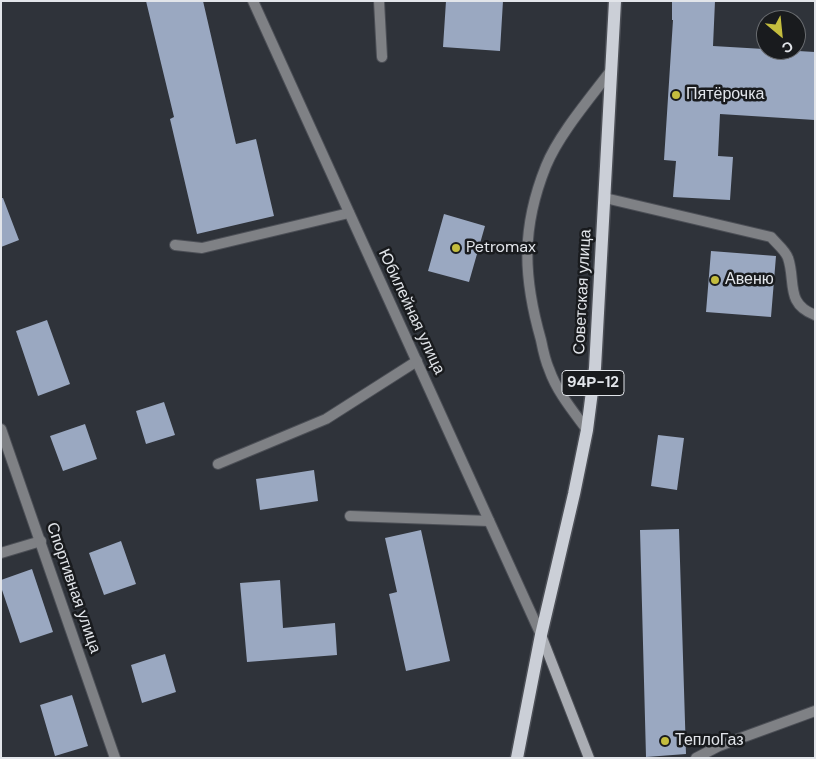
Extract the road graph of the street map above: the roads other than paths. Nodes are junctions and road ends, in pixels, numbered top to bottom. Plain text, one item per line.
1 (253, 1) edge
2 (380, 1) edge
3 (615, 1) edge
4 (382, 57) dead end
5 (612, 68) junction
6 (605, 198) junction
7 (349, 213) junction
8 (175, 245) dead end
9 (815, 315) edge
10 (417, 361) junction
11 (1, 428) edge
12 (587, 430) junction
13 (218, 464) dead end
14 (350, 516) dead end
15 (490, 521) junction
16 (41, 542) junction
17 (1, 553) edge
18 (541, 635) junction
19 (815, 711) edge
20 (115, 758) edge
21 (517, 758) edge
22 (589, 758) edge
23 (696, 758) edge

1 - 7 street, Юбилейная улица
2 - 4 street
3 - 5 main road, Советская улица / 94Р-12
5 - 6 main road, Советская улица / 94Р-12
5 - 12 street
6 - 9 street
6 - 12 main road, Советская улица / 94Р-12
7 - 8 street
7 - 10 street, Юбилейная улица
10 - 13 street
10 - 15 street, Юбилейная улица
11 - 16 street, Спортивная улица
12 - 18 main road, Советская улица / 94Р-12
14 - 15 street
15 - 18 street, Юбилейная улица
16 - 17 street
16 - 20 street, Спортивная улица
18 - 21 main road, Советская улица / 94Р-12
18 - 22 street
19 - 23 street

